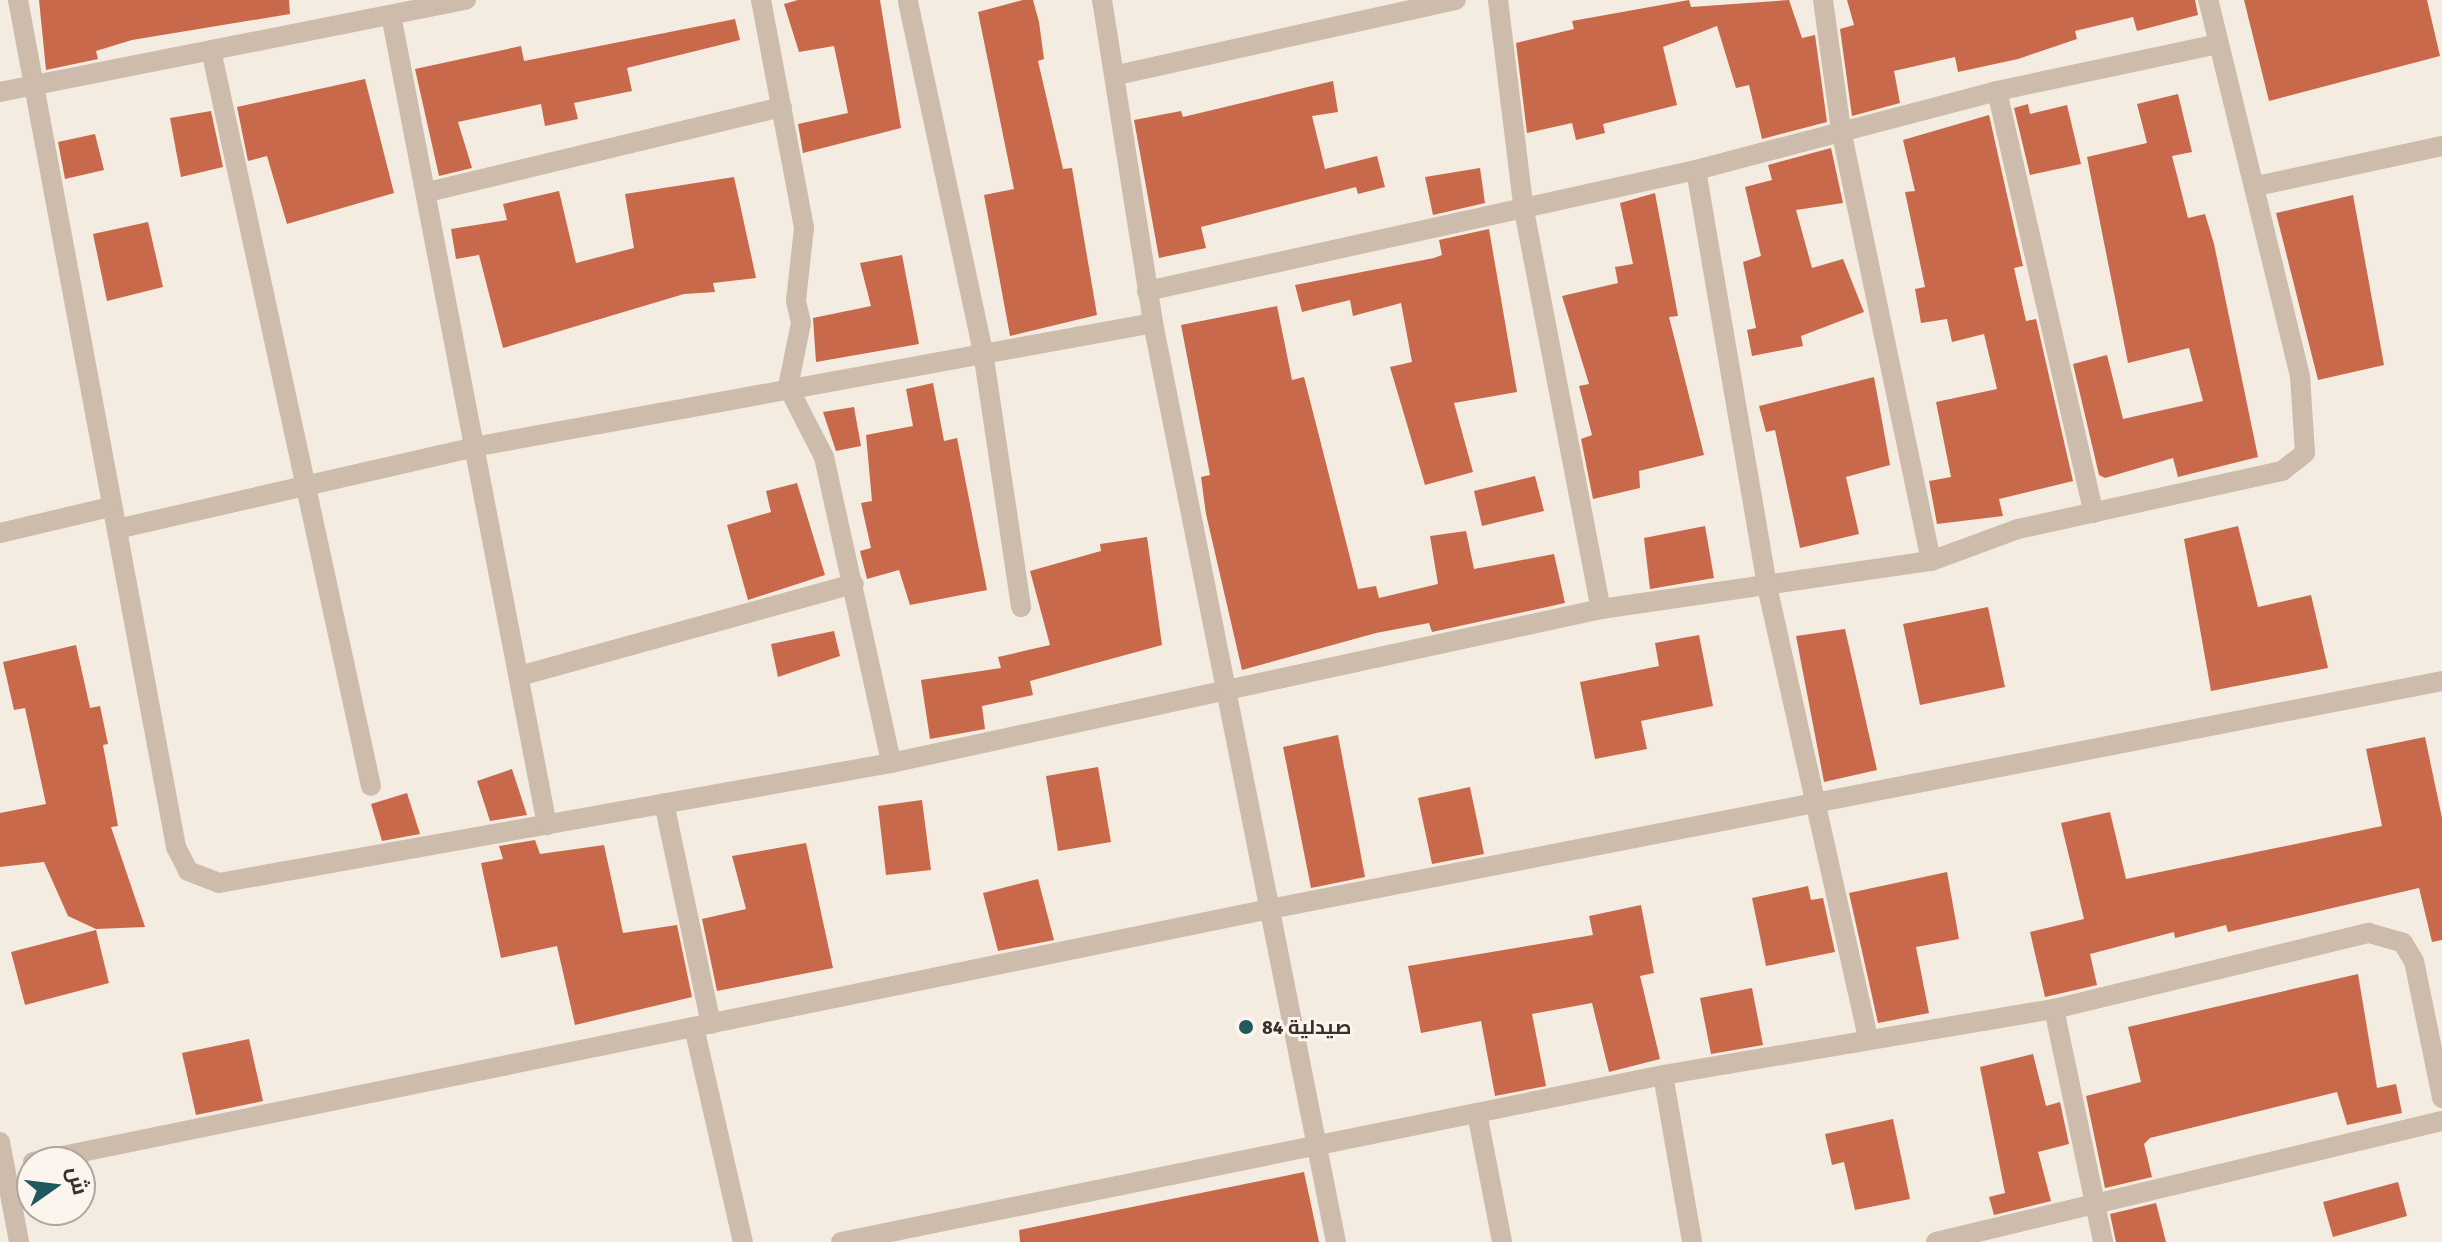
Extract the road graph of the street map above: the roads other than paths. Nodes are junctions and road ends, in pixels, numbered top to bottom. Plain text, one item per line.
1 (18, 0) edge
2 (466, 0) edge
3 (761, 0) edge
4 (1102, 0) edge
5 (1456, 0) edge
6 (1498, 0) edge
7 (1823, 0) edge
8 (2208, 0) edge
9 (908, 2) dead end
10 (391, 15) junction
11 (2218, 44) junction
12 (211, 50) junction
13 (1117, 75) junction
14 (35, 85) junction
15 (1997, 91) junction
16 (0, 92) edge
17 (782, 107) junction
18 (1841, 130) junction
19 (2442, 146) edge
20 (1696, 170) junction
21 (2257, 186) junction
22 (428, 192) junction
23 (1523, 205) junction
24 (1147, 291) junction
25 (1153, 323) junction
26 (983, 352) junction
27 (788, 387) junction
28 (479, 446) junction
29 (306, 486) junction
30 (110, 507) junction
31 (2094, 513) junction
32 (117, 529) junction
33 (0, 533) edge
34 (1931, 561) junction
35 (854, 584) junction
36 (1767, 586) junction
37 (1021, 607) dead end
38 (1601, 609) junction
39 (523, 675) junction
40 (2442, 681) edge
41 (1231, 691) junction
42 (891, 763) junction
43 (371, 786) dead end
44 (664, 803) junction
45 (1811, 804) junction
46 (547, 825) junction
47 (1270, 909) junction
48 (2054, 1009) junction
49 (703, 1025) junction
50 (1868, 1039) junction
51 (1663, 1075) junction
52 (2442, 1098) edge
53 (1477, 1113) junction
54 (2442, 1121) edge
55 (0, 1142) edge
56 (1312, 1146) junction
57 (96, 1149) edge
58 (2, 1168) edge
59 (2095, 1206) junction
60 (938, 1232) edge
61 (19, 1242) edge
62 (743, 1242) edge
63 (841, 1242) edge
64 (1336, 1242) edge
65 (1502, 1242) edge
66 (1692, 1242) edge
67 (1936, 1242) edge
68 (2103, 1242) edge

1 - 14 street
2 - 10 street
3 - 17 street
4 - 13 street
5 - 13 street
6 - 23 street
7 - 18 street
8 - 11 street
9 - 26 street
10 - 12 street
10 - 22 street
11 - 15 street
11 - 21 street
12 - 14 street
12 - 29 street
13 - 24 street
14 - 16 street
14 - 30 street
15 - 18 street
15 - 31 street
17 - 22 street
17 - 27 street
18 - 20 street
18 - 34 street
19 - 21 street
20 - 23 street
20 - 36 street
21 - 31 street
22 - 28 street
23 - 24 street
23 - 38 street
24 - 25 street
25 - 26 street
25 - 41 street
26 - 27 street
26 - 37 street
27 - 28 street
27 - 35 street
28 - 29 street
28 - 39 street
29 - 32 street
29 - 43 street
30 - 32 street
30 - 33 street
31 - 34 street
32 - 46 street
34 - 36 street
35 - 39 street
35 - 42 street
36 - 38 street
36 - 45 street
38 - 41 street
39 - 46 street
40 - 45 street
41 - 42 street
41 - 47 street
42 - 44 street
44 - 46 street
44 - 49 street
45 - 47 street
45 - 50 street
47 - 49 street
47 - 56 street
48 - 50 street
48 - 52 street
48 - 59 street
49 - 57 street
49 - 62 street
50 - 51 street
51 - 53 street
51 - 66 street
53 - 56 street
53 - 65 street
54 - 59 street
55 - 58 street
56 - 60 street
56 - 64 street
58 - 61 street
59 - 67 street
59 - 68 street
60 - 63 street

